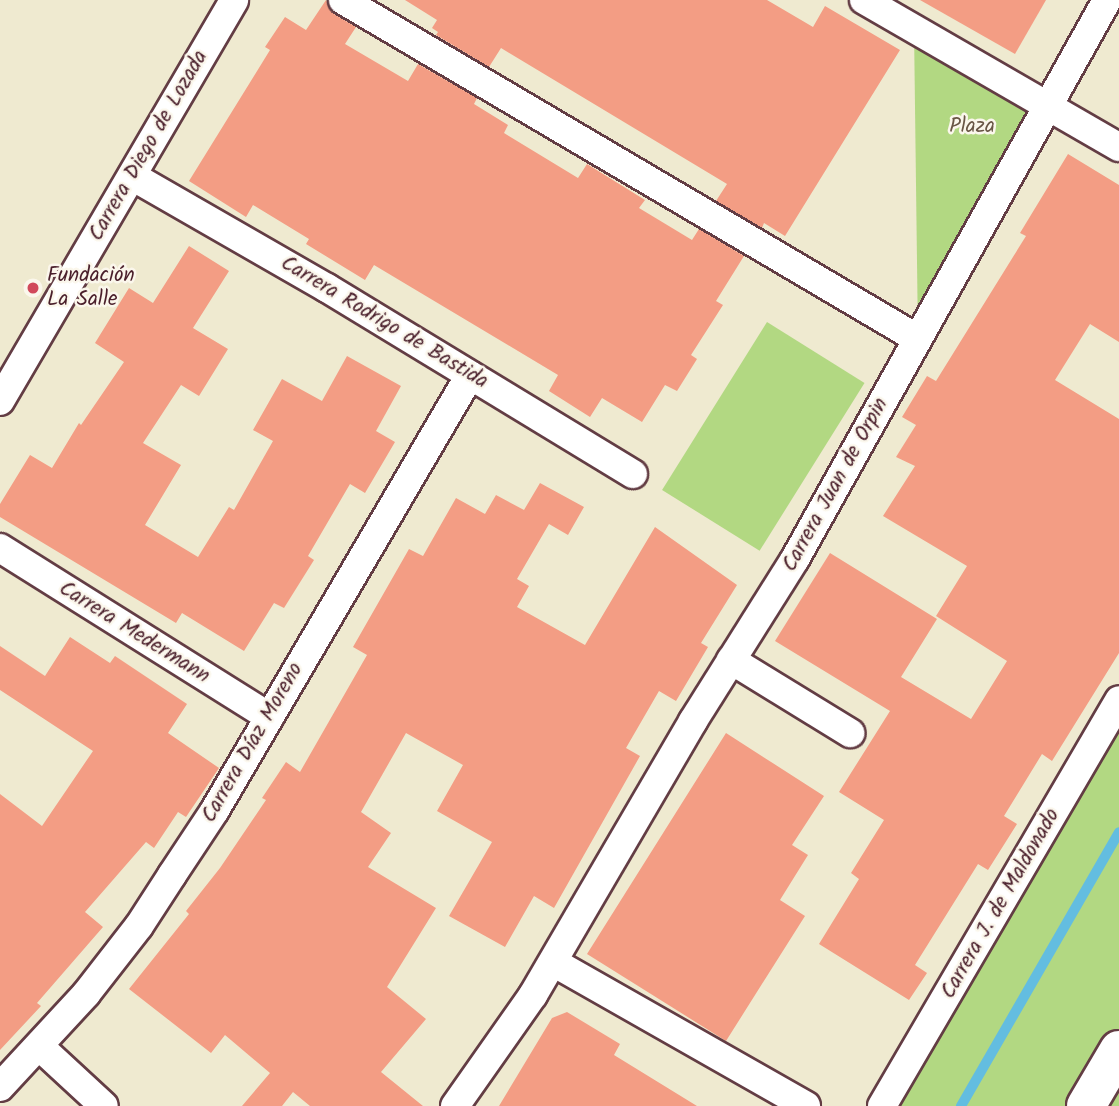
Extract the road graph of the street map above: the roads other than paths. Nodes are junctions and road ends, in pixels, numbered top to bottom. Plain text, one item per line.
1 (234, 0) edge
2 (343, 0) edge
3 (863, 0) edge
4 (1107, 0) edge
5 (1047, 106) junction
6 (1119, 147) edge
7 (132, 176) junction
8 (918, 339) junction
9 (470, 375) junction
10 (0, 401) edge
11 (633, 474) dead end
12 (0, 548) edge
13 (731, 660) junction
14 (1119, 700) edge
15 (269, 717) junction
16 (850, 733) dead end
17 (553, 962) junction
18 (39, 1045) junction
19 (1119, 1050) edge
20 (0, 1087) edge
21 (104, 1106) edge
22 (455, 1106) edge
23 (806, 1106) edge
24 (882, 1106) edge
25 (1086, 1106) edge

1 - 7 street, Carrera Diego de Lozada
2 - 8 street
3 - 5 street
4 - 5 street, Carrera Juan de Orpin
5 - 6 street
5 - 8 street, Carrera Juan de Orpin
7 - 9 street, Carrera Rodrigo de Bastida
7 - 10 street, Carrera Diego de Lozada
8 - 13 street, Carrera Juan de Orpin
9 - 11 street, Carrera Rodrigo de Bastida
9 - 15 street, Carrera Díaz Moreno
12 - 15 street, Carrera Medermann
13 - 16 street
13 - 17 street, Carrera Juan de Orpin
14 - 24 street, Carrera J. de Maldonado
15 - 18 street, Carrera Díaz Moreno
17 - 22 street, Carrera Juan de Orpin
17 - 23 street
18 - 20 street, Carrera Díaz Moreno
18 - 21 street
19 - 25 highway

